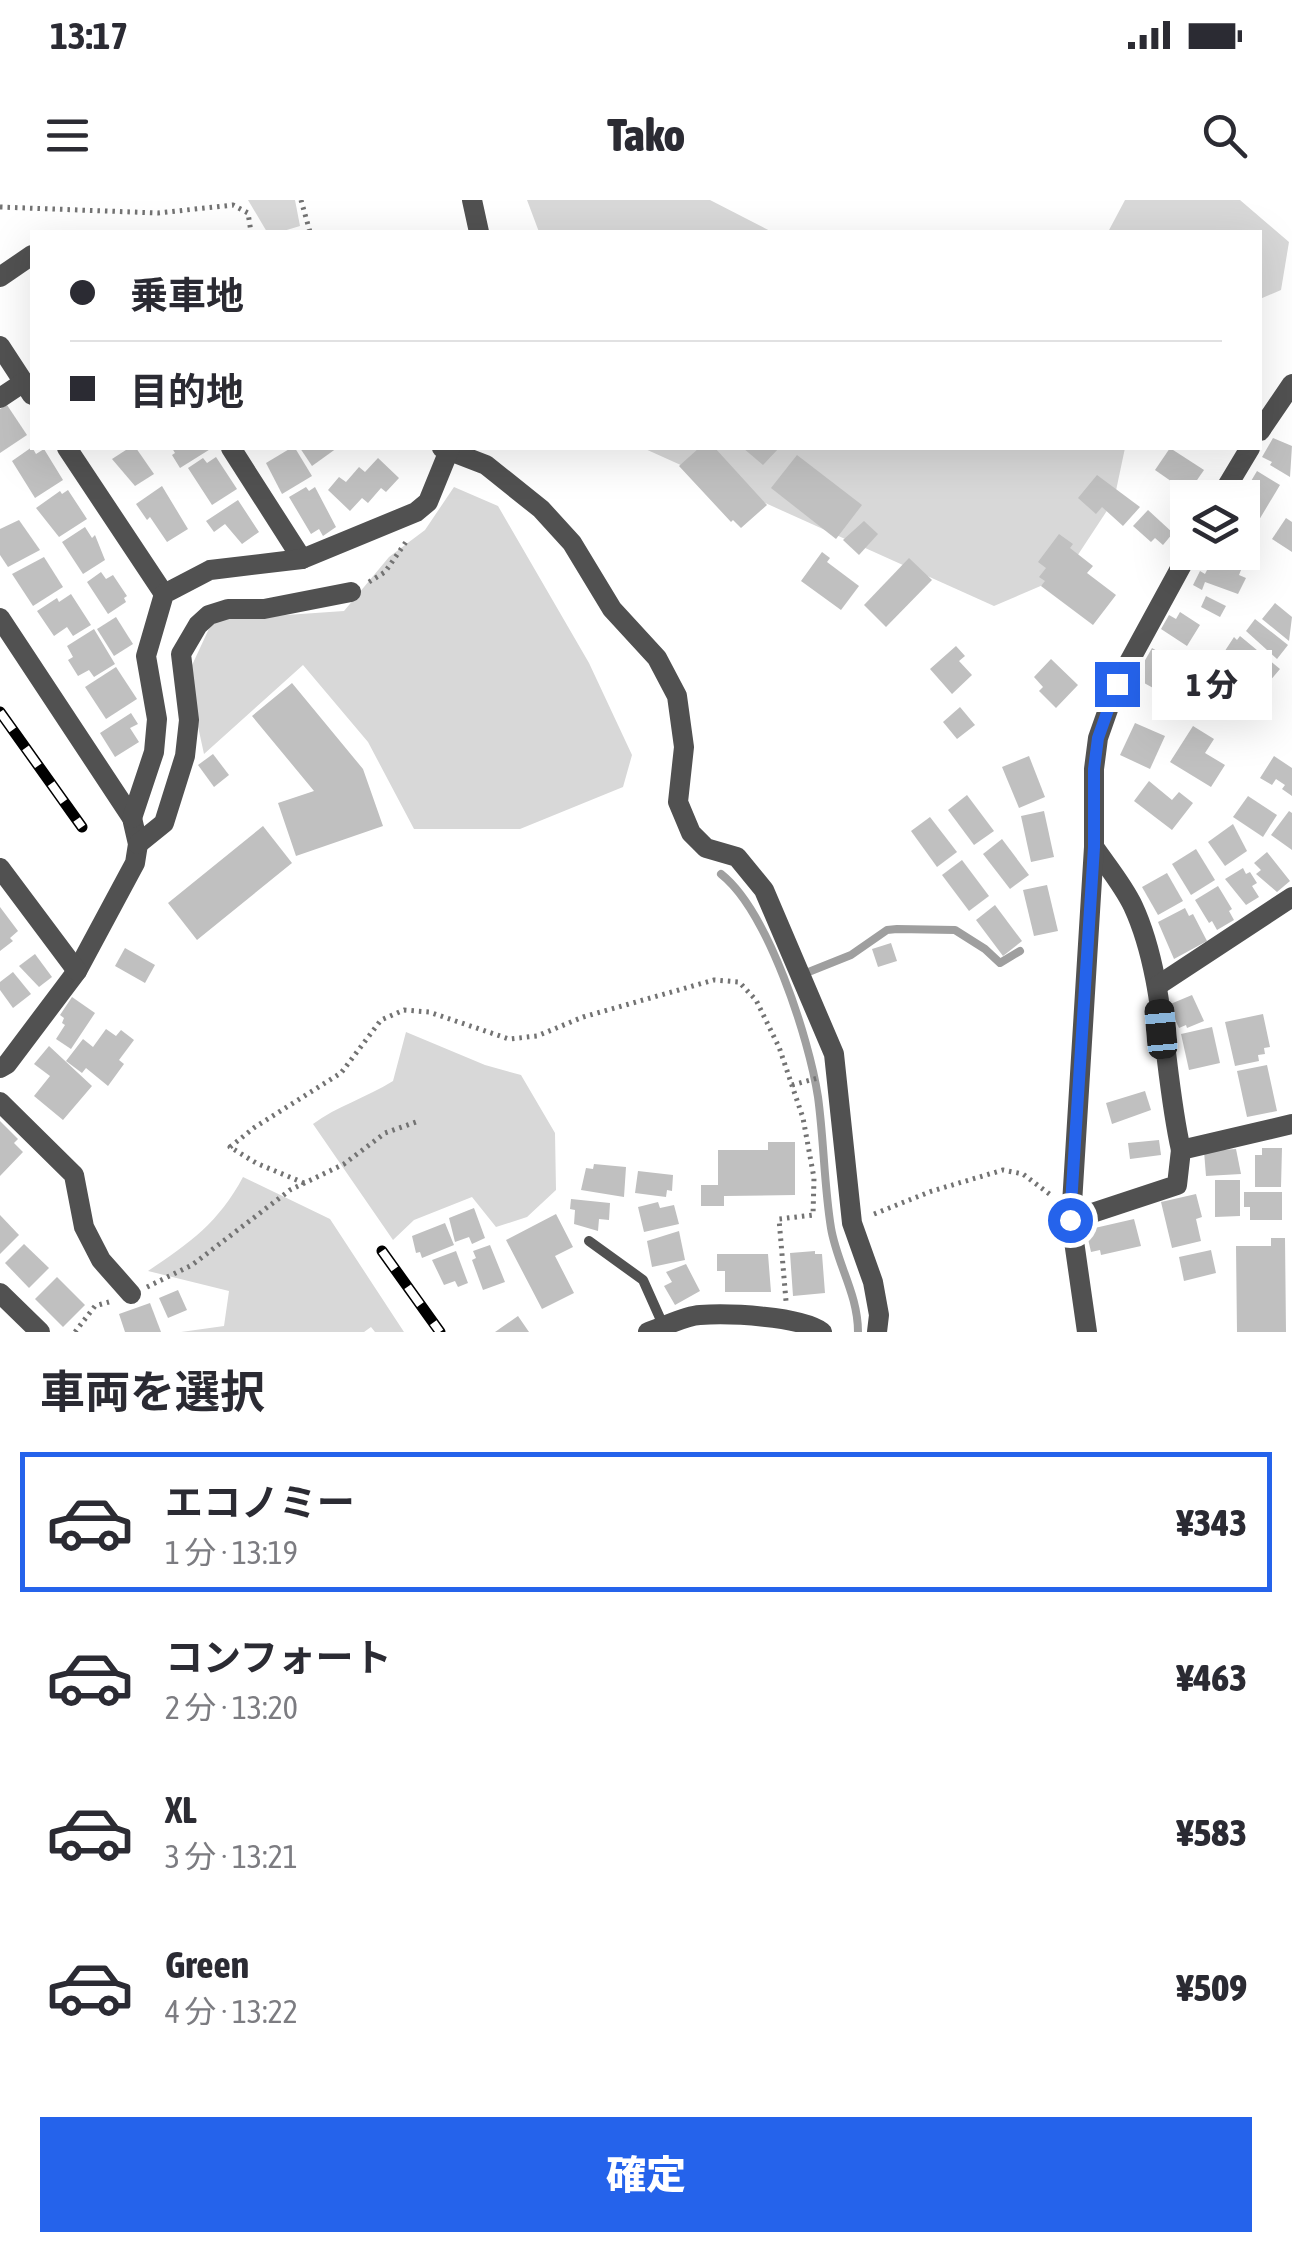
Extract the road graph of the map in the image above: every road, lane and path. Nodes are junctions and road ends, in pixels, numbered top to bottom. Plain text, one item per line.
1 (301, 200) edge
2 (472, 200) edge
3 (0, 207) edge
4 (251, 230) edge
5 (309, 230) edge
6 (479, 230) edge
7 (30, 255) edge
8 (0, 277) edge
9 (0, 346) edge
10 (1292, 384) edge
11 (28, 389) edge
12 (0, 398) edge
13 (1262, 427) edge
14 (68, 450) edge
15 (232, 450) edge
16 (446, 450) edge
17 (452, 450) edge
18 (1249, 450) edge
19 (1231, 480) edge
20 (412, 534) dead end
21 (302, 558) junction
22 (1179, 570) edge
23 (351, 592) joint
24 (164, 594) junction
25 (0, 618) edge
26 (132, 818) junction
27 (138, 844) junction
28 (1094, 847) junction
29 (0, 868) edge
30 (1292, 896) edge
31 (77, 971) junction
32 (1157, 986) junction
33 (0, 1068) edge
34 (0, 1102) edge
35 (419, 1121) dead end
36 (1292, 1125) edge
37 (1181, 1150) junction
38 (304, 1183) junction
39 (1071, 1214) junction
40 (852, 1223) junction
41 (589, 1241) dead end
42 (0, 1292) edge
43 (132, 1294) junction
44 (787, 1320) junction
45 (656, 1329) edge
46 (40, 1332) edge
47 (75, 1332) edge
48 (822, 1332) edge
49 (877, 1332) edge
50 (1086, 1332) edge

1 - 5 path
2 - 6 street
3 - 4 path
7 - 8 street
9 - 11 street
10 - 13 street
11 - 12 street
14 - 24 street
15 - 21 street
16 - 21 street
17 - 40 street
18 - 19 street
20 - 23 path
21 - 24 street
22 - 28 street
23 - 27 street
24 - 26 street
25 - 26 street
26 - 27 street
27 - 31 street
28 - 32 street
28 - 39 street
29 - 31 street
30 - 32 street
31 - 33 street
32 - 37 street
34 - 43 street
35 - 38 path
36 - 37 street
37 - 39 street
38 - 43 path
38 - 44 path
39 - 40 path
39 - 50 street
40 - 49 street
41 - 45 lane
42 - 46 street
43 - 47 path
44 - 45 street
44 - 48 street

